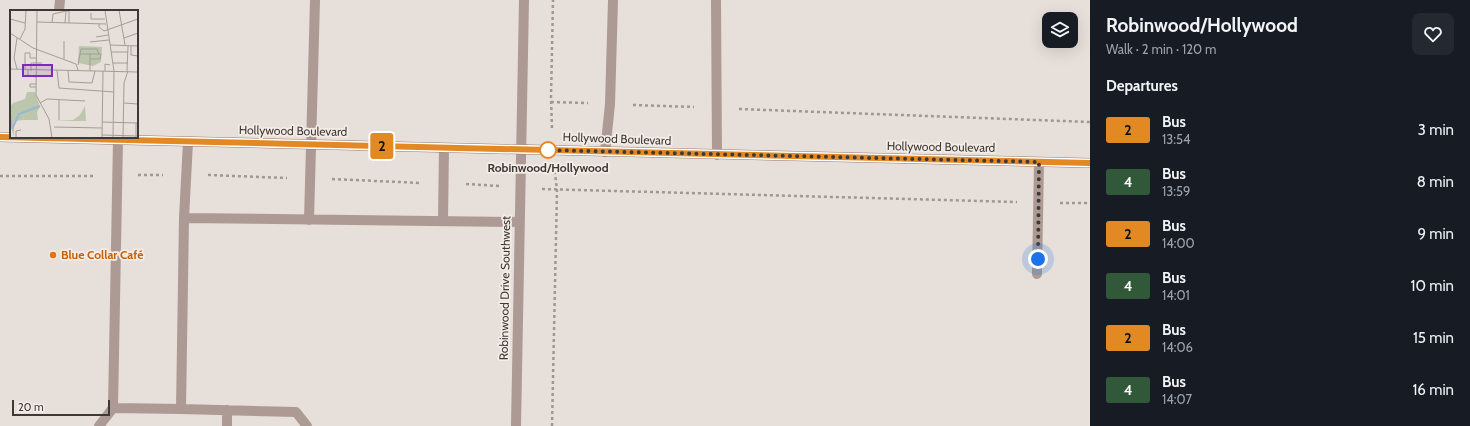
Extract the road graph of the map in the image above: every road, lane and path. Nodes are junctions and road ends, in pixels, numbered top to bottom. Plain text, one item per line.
1 (60, 0) edge
2 (315, 0) edge
3 (524, 0) edge
4 (553, 0) edge
5 (613, 0) edge
6 (716, 0) edge
7 (59, 10) edge
8 (551, 102) junction
9 (610, 104) junction
10 (716, 108) junction
11 (1090, 122) edge
12 (0, 137) edge
13 (10, 137) edge
14 (56, 138) edge
15 (118, 140) junction
16 (188, 142) junction
17 (311, 145) junction
18 (444, 148) junction
19 (521, 150) junction
20 (554, 150) junction
21 (605, 152) junction
22 (717, 154) junction
23 (1039, 162) junction
24 (1090, 163) edge
25 (184, 218) junction
26 (309, 220) junction
27 (443, 221) junction
28 (519, 222) junction
29 (1037, 274) dead end
30 (114, 408) junction
31 (181, 409) junction
32 (227, 410) junction
33 (99, 426) edge
34 (227, 426) edge
35 (306, 426) edge
36 (516, 426) edge
37 (552, 426) edge

1 - 7 street
2 - 17 street
3 - 19 street, Robinwood Drive Southwest
4 - 8 path
5 - 9 street
6 - 10 street
8 - 9 path
8 - 20 path
9 - 10 path
9 - 21 street
10 - 11 path
10 - 22 street
12 - 13 street, Hollywood Boulevard
14 - 15 street, Hollywood Boulevard
15 - 16 street, Hollywood Boulevard
15 - 30 street
16 - 17 street, Hollywood Boulevard
16 - 25 street
17 - 18 street, Hollywood Boulevard
17 - 26 street
18 - 19 street, Hollywood Boulevard
18 - 27 street
19 - 20 street, Hollywood Boulevard
19 - 28 street, Robinwood Drive Southwest
20 - 21 street, Hollywood Boulevard
20 - 37 path
21 - 22 street, Hollywood Boulevard
22 - 23 street, Hollywood Boulevard
23 - 24 street, Hollywood Boulevard
23 - 29 street
25 - 26 street
25 - 31 street
26 - 27 street
27 - 28 street
28 - 36 street, Robinwood Drive Southwest
30 - 31 street
30 - 33 street
31 - 32 street
32 - 34 street
32 - 35 street

